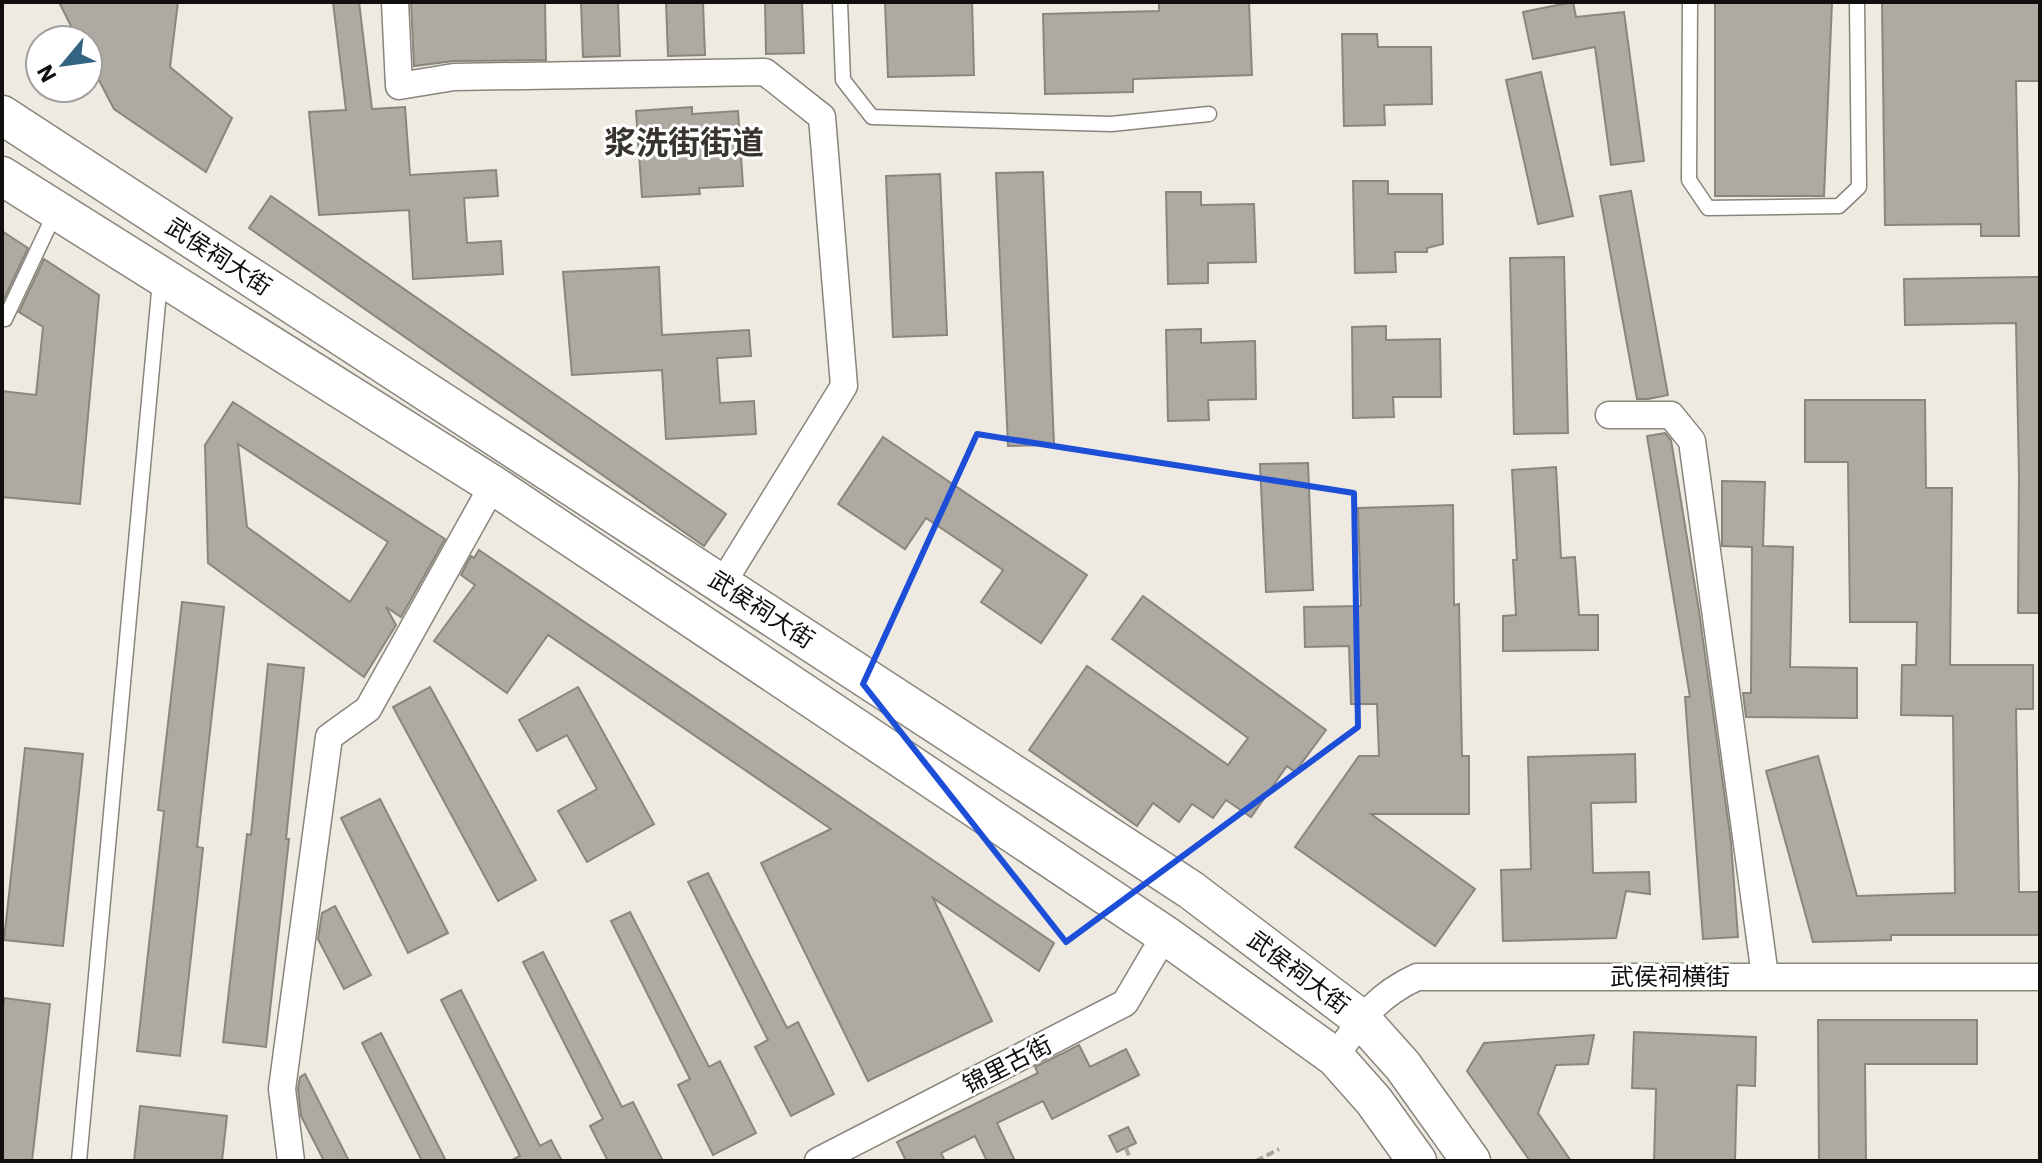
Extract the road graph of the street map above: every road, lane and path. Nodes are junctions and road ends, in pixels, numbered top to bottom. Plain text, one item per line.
1 (395, 2) edge
2 (840, 2) edge
3 (1690, 2) edge
4 (1857, 2) edge
5 (1209, 114) dead end
6 (2, 115) edge
7 (2, 176) edge
8 (56, 210) junction
9 (161, 276) junction
10 (2, 319) edge
11 (1609, 415) dead end
12 (493, 485) junction
13 (722, 584) junction
14 (1165, 935) junction
15 (1765, 976) junction
16 (2040, 977) edge
17 (1361, 1019) junction
18 (1335, 1057) junction
19 (1126, 1148) dead end
20 (1279, 1149) dead end
21 (79, 1161) edge
22 (291, 1161) edge
23 (818, 1161) edge
24 (1131, 1161) edge
25 (1256, 1161) edge
26 (1417, 1161) edge
27 (1471, 1161) edge

1 - 13 street
2 - 5 lane
3 - 4 lane
6 - 13 main road, 武侯祠大街
7 - 8 main road, 武侯祠大街
8 - 9 main road, 武侯祠大街
8 - 10 lane
9 - 12 main road, 武侯祠大街
9 - 21 lane
11 - 15 street
12 - 14 main road, 武侯祠大街
12 - 22 street
13 - 17 main road, 武侯祠大街
14 - 18 main road, 武侯祠大街
14 - 23 street, 锦里古街
15 - 16 street, 武侯祠横街
15 - 17 street, 武侯祠横街
17 - 18 street, 武侯祠横街
17 - 27 main road, 武侯祠大街
18 - 26 main road, 武侯祠大街
19 - 24 path
20 - 25 path

